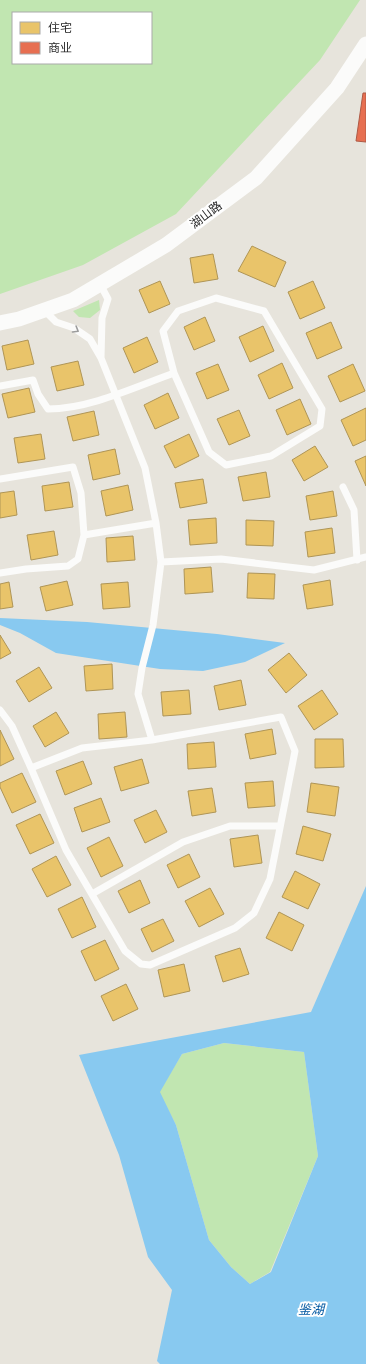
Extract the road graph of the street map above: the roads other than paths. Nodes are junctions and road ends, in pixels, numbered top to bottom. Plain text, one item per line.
1 (366, 44) edge
2 (100, 284) junction
3 (44, 310) junction
4 (0, 323) edge
5 (101, 358) junction
6 (174, 373) junction
7 (0, 386) edge
8 (116, 395) junction
9 (0, 479) edge
10 (343, 487) dead end
11 (156, 523) junction
12 (84, 534) junction
13 (366, 557) edge
14 (357, 560) junction
15 (161, 562) junction
16 (0, 573) edge
17 (0, 710) edge
18 (152, 740) junction
19 (31, 768) junction
20 (280, 826) junction
21 (92, 894) junction

1 - 2 street, 湖山路
2 - 3 street, 湖山路
2 - 5 lane
3 - 4 street, 湖山路
3 -> 5 lane
5 - 8 lane
6 - 6 lane
6 - 8 lane
7 - 8 lane
8 - 11 lane
9 - 12 lane
10 - 14 lane
11 - 12 lane
11 - 15 lane
12 - 16 lane
13 - 14 lane
14 - 15 lane
15 - 18 lane
17 - 19 lane
18 - 19 lane
18 - 20 lane
19 - 21 lane
20 - 21 lane
20 - 21 lane

